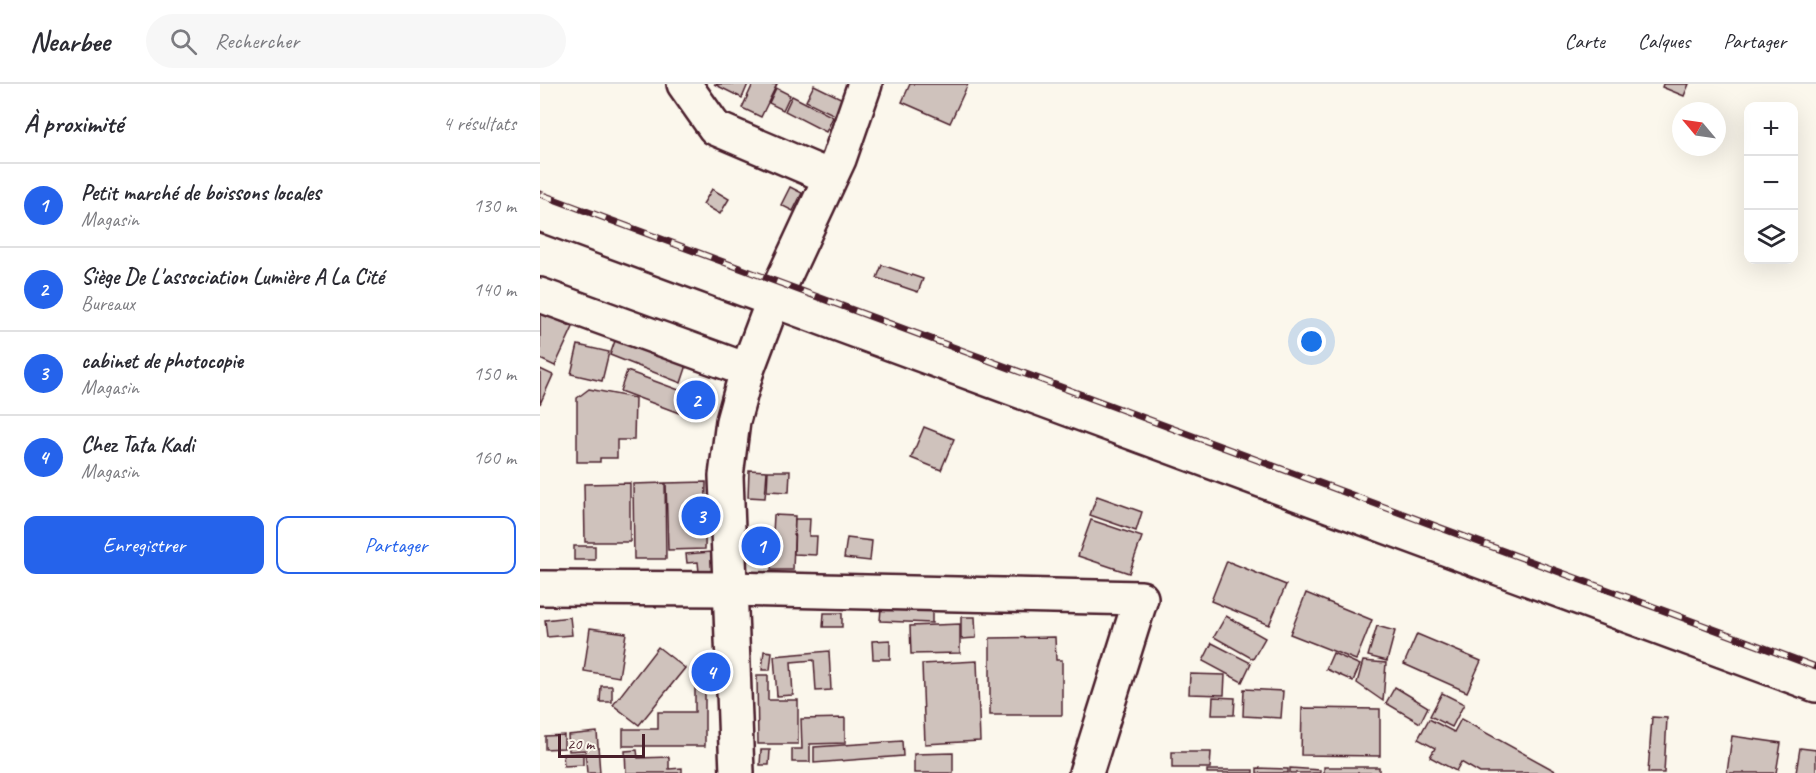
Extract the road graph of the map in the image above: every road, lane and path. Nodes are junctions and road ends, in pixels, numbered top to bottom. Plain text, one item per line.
1 (684, 84) edge
2 (865, 84) edge
3 (830, 177) junction
4 (540, 214) edge
5 (540, 295) edge
6 (773, 301) junction
7 (747, 370) junction
8 (540, 588) edge
9 (730, 589) junction
10 (1816, 685) edge
11 (737, 773) edge
12 (1086, 773) edge

1 - 3 street
2 - 3 street
3 - 6 street
4 - 6 street
5 - 7 street
6 - 7 street
6 - 10 street
7 - 9 street
8 - 9 street
9 - 11 street
9 - 12 street

